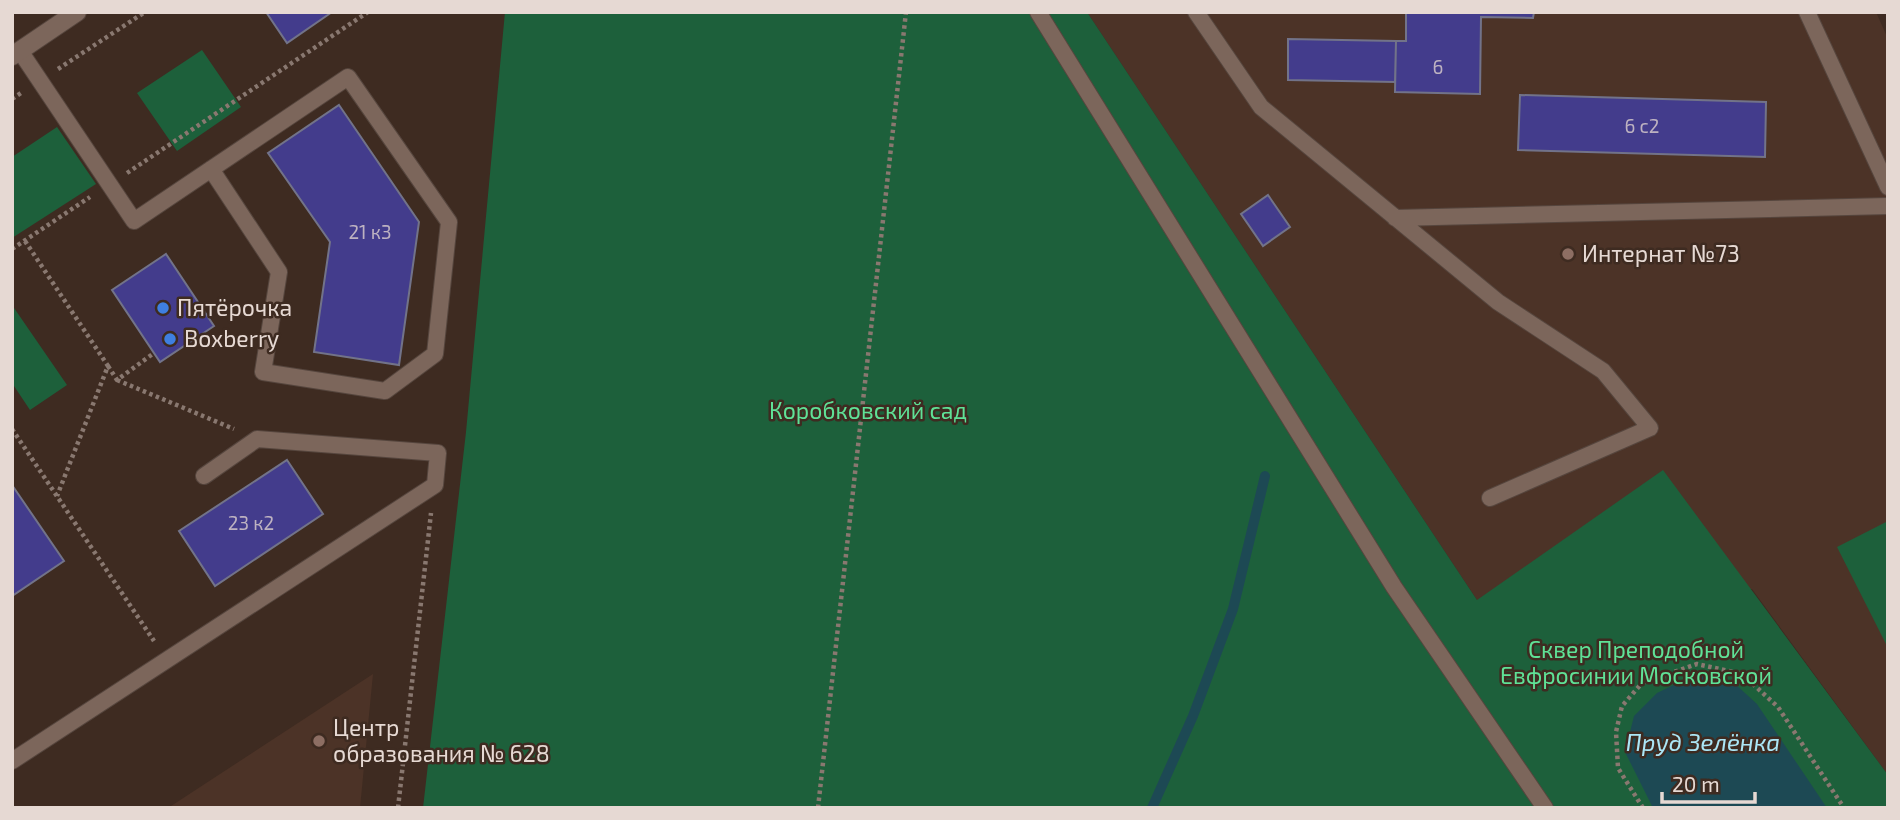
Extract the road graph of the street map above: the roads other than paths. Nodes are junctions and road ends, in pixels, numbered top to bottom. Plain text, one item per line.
1 (77, 12) edge
2 (1038, 12) edge
3 (1196, 12) edge
4 (1807, 12) edge
5 (16, 54) edge
6 (211, 169) junction
7 (1888, 187) edge
8 (1888, 205) edge
9 (1395, 218) junction
10 (204, 477) dead end
11 (1490, 498) dead end
12 (12, 761) edge
13 (1545, 808) edge

1 - 5 street
2 - 13 lane
3 - 9 lane
4 - 7 lane
5 - 6 lane
6 - 6 lane
8 - 9 lane
9 - 11 lane
10 - 12 lane

